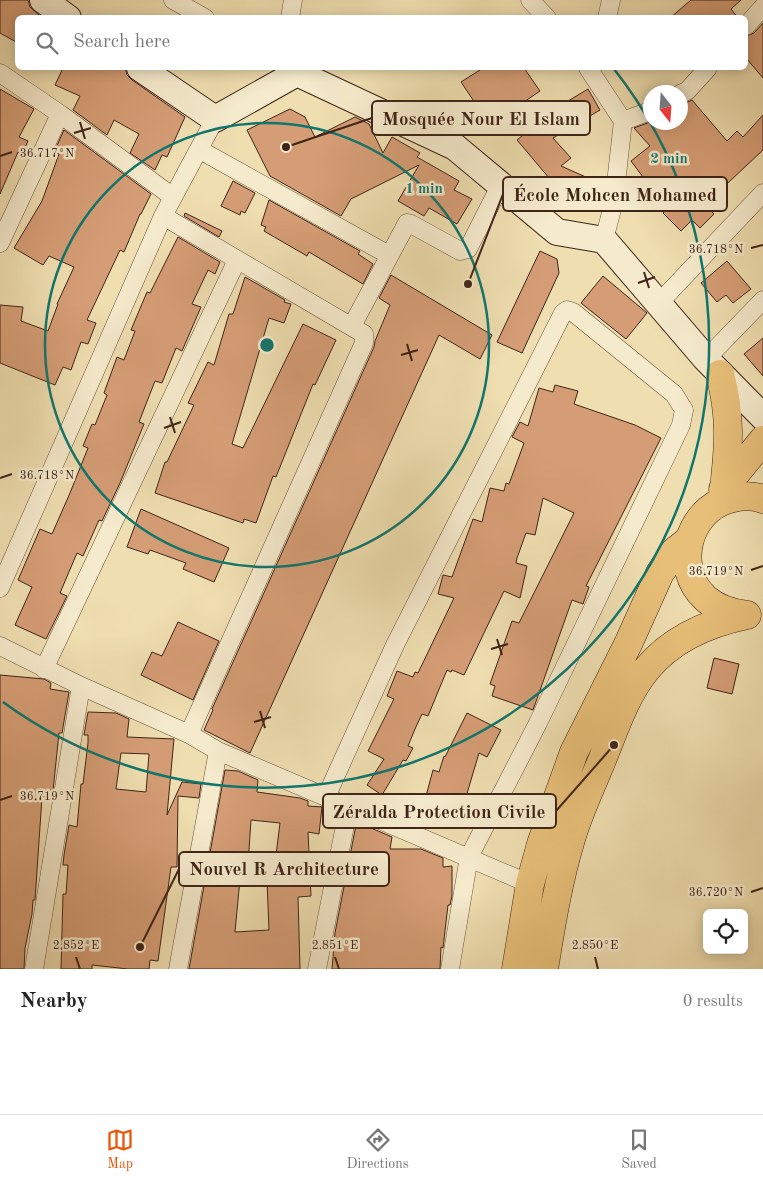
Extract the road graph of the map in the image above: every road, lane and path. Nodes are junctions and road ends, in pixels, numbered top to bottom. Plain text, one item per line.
1 (43, 0) edge
2 (174, 0) edge
3 (293, 0) edge
4 (530, 0) edge
5 (611, 0) edge
6 (763, 7) edge
7 (64, 15) edge
8 (199, 15) edge
9 (290, 15) edge
10 (545, 15) edge
11 (608, 15) edge
12 (748, 24) edge
13 (143, 70) edge
14 (294, 70) edge
15 (589, 70) edge
16 (604, 70) edge
17 (706, 70) edge
18 (0, 73) edge
19 (688, 90) edge
20 (605, 94) junction
21 (60, 114) junction
22 (643, 114) edge
23 (215, 119) junction
24 (623, 122) junction
25 (200, 150) junction
26 (500, 186) junction
27 (763, 193) edge
28 (173, 197) junction
29 (163, 216) junction
30 (604, 240) junction
31 (0, 243) edge
32 (389, 254) junction
33 (236, 260) junction
34 (763, 300) edge
35 (658, 304) junction
36 (352, 326) junction
37 (713, 366) junction
38 (763, 417) edge
39 (763, 440) edge
40 (724, 488) junction
41 (763, 499) edge
42 (706, 512) junction
43 (689, 540) junction
44 (0, 588) edge
45 (756, 614) edge
46 (0, 646) edge
47 (44, 669) junction
48 (81, 686) junction
49 (189, 734) junction
50 (218, 751) junction
51 (326, 796) junction
52 (349, 806) junction
53 (469, 857) junction
54 (530, 884) junction
55 (34, 969) edge
56 (178, 969) edge
57 (317, 969) edge
58 (450, 969) edge
59 (516, 969) edge
60 (544, 969) edge

1 - 7 street
2 - 8 street
3 - 9 street
4 - 10 street
5 - 11 street
6 - 12 street
13 - 23 street
14 - 23 street
14 - 26 street
15 - 20 street
16 - 20 street
17 - 19 street
18 - 21 street
20 - 24 street
21 - 28 street
21 - 31 street
22 - 24 street
23 - 25 street
24 - 30 street
25 - 28 street
25 - 32 street
26 - 30 street
26 - 32 street
27 - 35 street
28 - 29 street
29 - 33 street
29 - 44 street
30 - 35 street
32 - 36 street
33 - 36 street
33 - 47 street
34 - 37 street
35 - 37 street
36 - 49 street
37 - 38 street
37 - 40 main road
39 - 40 main road
40 - 42 main road
41 - 42 main road
42 - 43 main road
43 - 45 main road
43 - 54 main road
45 - 60 main road
46 - 47 street
47 - 48 street
48 - 49 street
48 - 55 street
49 - 50 street
50 - 51 street
50 - 56 street
51 - 52 street
51 - 53 street
52 - 53 street
52 - 57 street
53 - 54 street
53 - 58 street
54 - 59 main road

